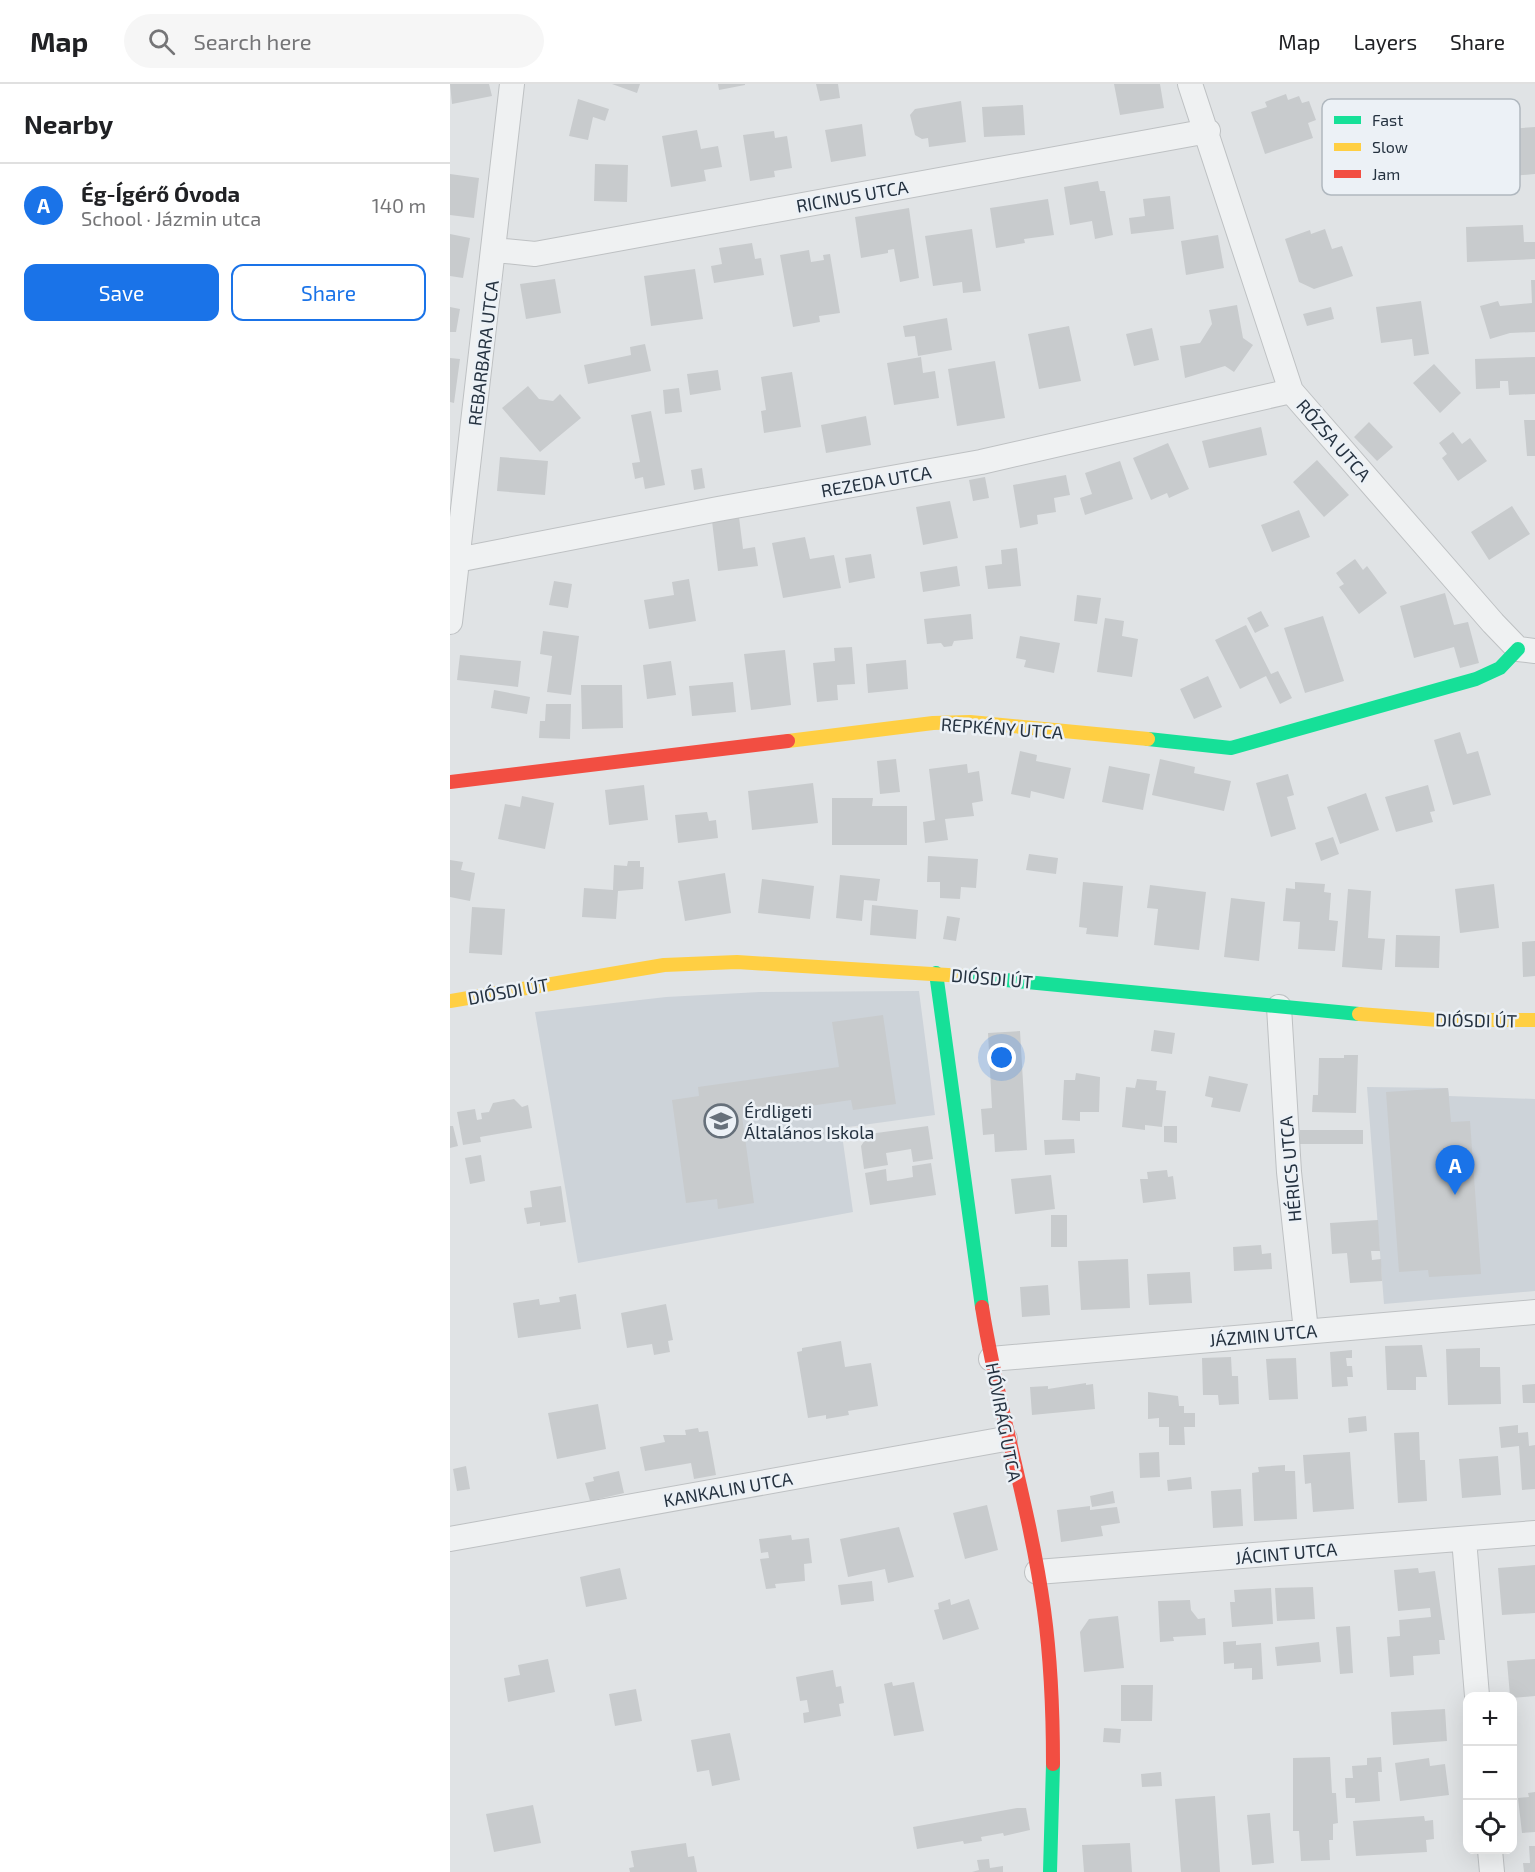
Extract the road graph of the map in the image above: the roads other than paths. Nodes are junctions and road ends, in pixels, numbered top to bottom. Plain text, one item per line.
1 (512, 84) edge
2 (1191, 84) edge
3 (1208, 131) junction
4 (495, 250) junction
5 (1292, 391) junction
6 (457, 560) junction
7 (450, 622) edge
8 (1527, 650) edge
9 (450, 782) edge
10 (936, 973) junction
11 (450, 1001) edge
12 (1279, 1007) junction
13 (1535, 1020) edge
14 (1535, 1312) edge
15 (1306, 1331) junction
16 (991, 1359) junction
17 (1005, 1439) junction
18 (1535, 1533) edge
19 (450, 1539) edge
20 (1464, 1539) junction
21 (1038, 1572) junction
22 (1477, 1692) edge
23 (1490, 1854) edge
24 (1050, 1872) edge
25 (1492, 1872) edge

1 - 4 street, REBARBARA UTCA
2 - 3 street, RÓZSA UTCA
3 - 4 street, RICINUS UTCA
3 - 5 street, RÓZSA UTCA
4 - 6 street, REBARBARA UTCA
5 - 6 street, REZEDA UTCA
5 - 8 street, RÓZSA UTCA
6 - 7 street, REBARBARA UTCA
8 - 9 street, REPKÉNY UTCA
10 - 11 street, DIÓSDI ÚT
10 - 12 street, DIÓSDI ÚT
10 - 16 street, HÓVIRÁG UTCA
12 - 13 street, DIÓSDI ÚT
12 - 15 street, HÉRICS UTCA
14 - 15 street, JÁZMIN UTCA
15 - 16 street, JÁZMIN UTCA
16 - 17 street, HÓVIRÁG UTCA
17 - 19 street, KANKALIN UTCA
17 - 21 street, HÓVIRÁG UTCA
18 - 20 street, JÁCINT UTCA
20 - 21 street, JÁCINT UTCA
20 - 22 street
21 - 24 street, HÓVIRÁG UTCA
23 - 25 street

